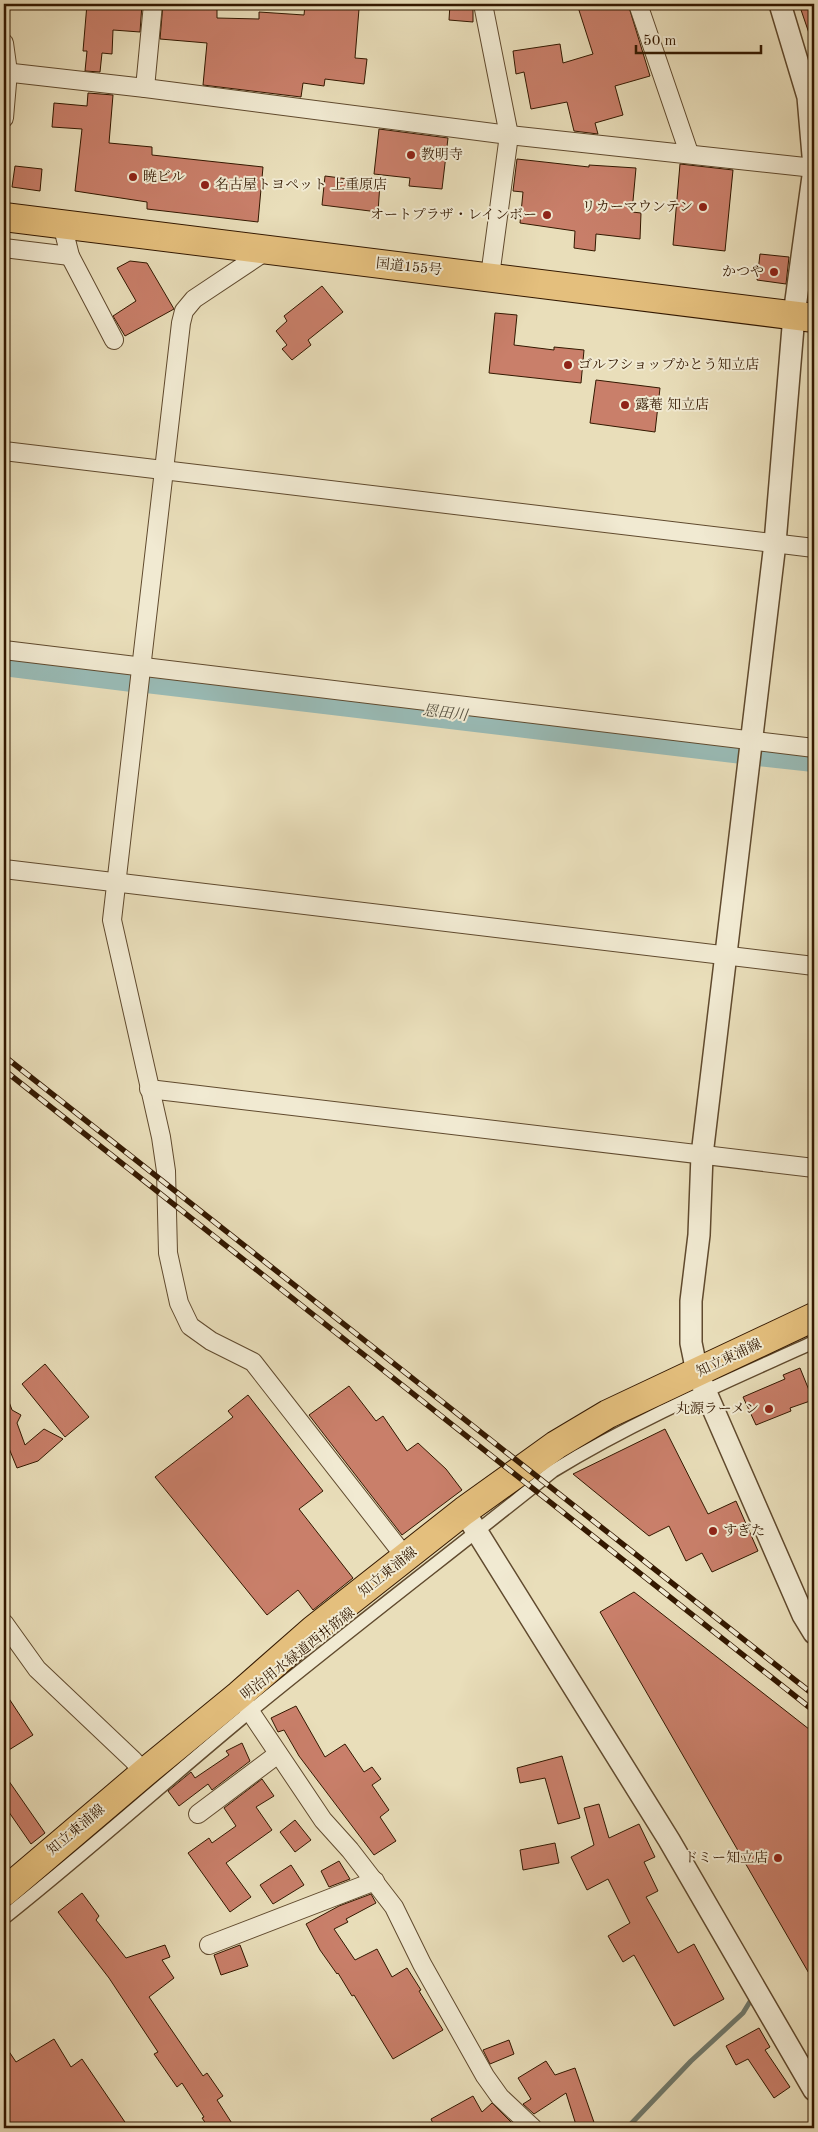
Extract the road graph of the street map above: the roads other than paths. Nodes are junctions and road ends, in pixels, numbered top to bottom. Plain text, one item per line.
1 (153, 4) edge
2 (483, 4) edge
3 (638, 4) edge
4 (780, 4) edge
5 (4, 43) edge
6 (6, 72) edge
7 (145, 88) junction
8 (811, 97) edge
9 (4, 118) edge
10 (509, 135) junction
11 (689, 153) junction
12 (814, 168) edge
13 (4, 217) edge
14 (62, 224) junction
15 (4, 248) edge
16 (266, 251) junction
17 (70, 256) junction
18 (490, 276) junction
19 (804, 317) edge
20 (114, 340) dead end
21 (4, 451) edge
22 (164, 471) junction
23 (775, 543) junction
24 (814, 548) edge
25 (4, 650) edge
26 (142, 668) junction
27 (752, 740) junction
28 (814, 748) edge
29 (4, 869) edge
30 (117, 883) junction
31 (726, 955) junction
32 (814, 966) edge
33 (149, 1089) junction
34 (702, 1155) junction
35 (814, 1168) edge
36 (814, 1317) edge
37 (814, 1342) edge
38 (702, 1382) junction
39 (471, 1521) junction
40 (406, 1558) junction
41 (4, 1623) edge
42 (814, 1633) edge
43 (244, 1704) junction
44 (278, 1754) junction
45 (144, 1773) junction
46 (198, 1814) dead end
47 (375, 1881) junction
48 (4, 1892) edge
49 (4, 1918) edge
50 (209, 1945) dead end
51 (814, 2090) edge
52 (533, 2128) edge

1 - 7 street
2 - 10 street
3 - 11 street
4 - 8 street
5 - 6 street
6 - 7 street
6 - 9 street
7 - 10 street
8 - 12 street
10 - 11 street
10 - 18 street
11 - 12 street
12 - 19 street
13 - 14 main road, 国道155号
14 - 16 main road, 国道155号
14 - 17 street
15 - 17 street
16 - 18 main road, 国道155号
16 - 22 street
17 - 20 street
18 - 19 main road, 国道155号
19 - 23 street
21 - 22 street
22 - 23 street
22 - 26 street
23 - 24 street
23 - 27 street
25 - 26 street
26 - 27 street
26 - 30 street
27 - 28 street
27 - 31 street
29 - 30 street
30 - 31 street
30 - 33 street
31 - 32 street
31 - 34 street
33 - 34 street
33 - 40 street
34 - 35 street
34 - 38 street
36 - 38 main road, 知立東浦線
37 - 38 street
38 - 39 main road, 知立東浦線
38 - 42 street
39 - 40 main road, 知立東浦線
39 - 43 street, 明治用水緑道西井筋線
39 - 51 street
40 - 43 main road, 知立東浦線
41 - 45 street
43 - 44 street
43 - 45 main road, 知立東浦線
43 - 49 street, 明治用水緑道西井筋線
44 - 46 street
44 - 47 street
45 - 48 main road, 知立東浦線
47 - 50 street
47 - 52 street

